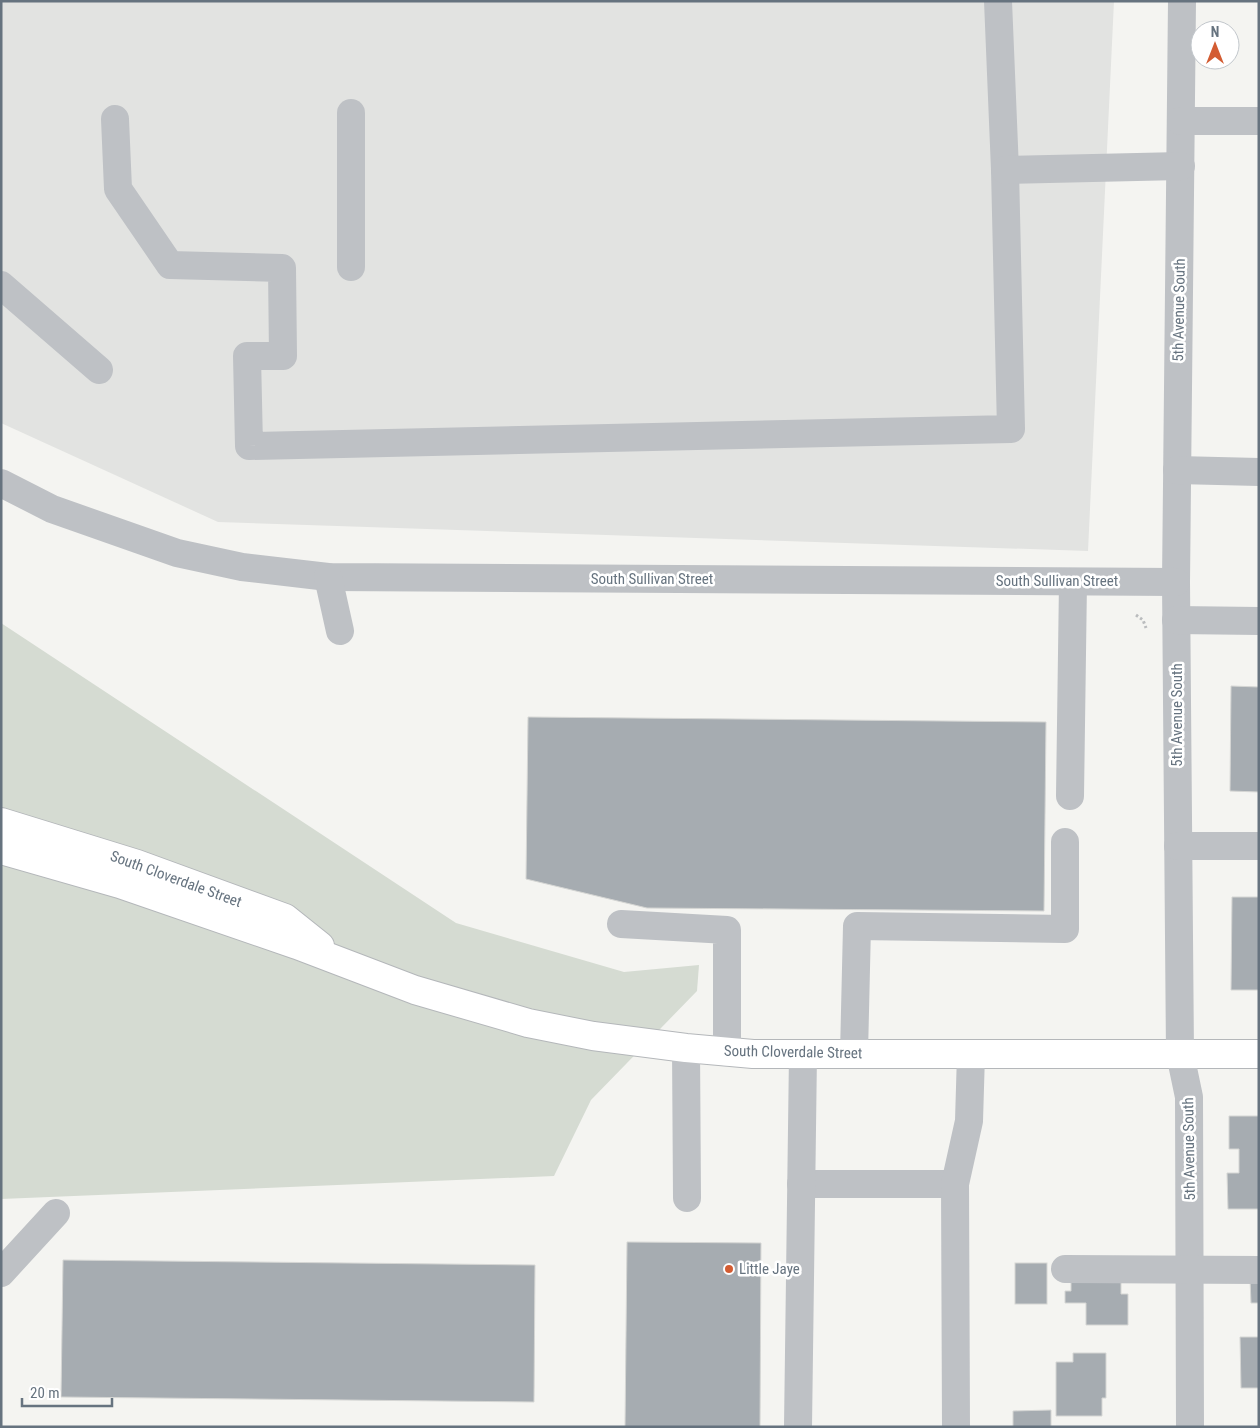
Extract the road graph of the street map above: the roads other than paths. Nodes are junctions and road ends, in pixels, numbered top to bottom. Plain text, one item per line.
1 (998, 1) edge
2 (1182, 1) edge
3 (351, 113) dead end
4 (115, 119) dead end
5 (1181, 121) junction
6 (1259, 121) edge
7 (1181, 166) junction
8 (1005, 170) junction
9 (351, 267) dead end
10 (1, 285) edge
11 (99, 370) dead end
12 (1177, 470) junction
13 (1259, 472) edge
14 (1, 483) edge
15 (328, 576) junction
16 (1074, 582) junction
17 (1176, 582) junction
18 (1176, 620) junction
19 (1259, 621) edge
20 (340, 631) dead end
21 (1070, 796) dead end
22 (1, 822) edge
23 (1065, 842) dead end
24 (1178, 846) junction
25 (1259, 846) edge
26 (1, 850) edge
27 (621, 924) dead end
28 (339, 961) junction
29 (686, 1048) junction
30 (727, 1052) junction
31 (802, 1054) junction
32 (854, 1054) junction
33 (971, 1054) junction
34 (1180, 1054) junction
35 (1259, 1054) edge
36 (802, 1184) junction
37 (955, 1184) junction
38 (687, 1198) dead end
39 (56, 1212) dead end
40 (1065, 1269) dead end
41 (1190, 1269) junction
42 (1259, 1270) edge
43 (1, 1273) edge
44 (798, 1427) edge
45 (956, 1427) edge
46 (1190, 1427) edge

1 - 8 street
2 - 5 street, 5th Avenue South
3 - 9 street
4 - 8 street
5 - 6 street
5 - 7 street, 5th Avenue South
7 - 8 street
7 - 12 street, 5th Avenue South
10 - 11 street
12 - 13 street
12 - 17 street, 5th Avenue South
14 - 15 street, South Sullivan Street
15 - 16 street, South Sullivan Street
15 - 20 street
16 - 17 street, South Sullivan Street
16 - 21 street
17 - 18 street, 5th Avenue South
18 - 19 street
18 - 24 street, 5th Avenue South
22 - 28 main road, South Cloverdale Street
23 - 32 street
24 - 25 street
24 - 34 street, 5th Avenue South
26 - 28 main road, South Cloverdale Street
27 - 30 street
28 - 29 main road, South Cloverdale Street
29 - 30 main road, South Cloverdale Street
29 - 38 street
30 - 31 main road, South Cloverdale Street
31 - 32 main road, South Cloverdale Street
31 - 36 street
32 - 33 main road, South Cloverdale Street
33 - 34 main road, South Cloverdale Street
33 - 37 street
34 - 35 main road, South Cloverdale Street
34 - 41 street, 5th Avenue South
36 - 37 street
36 - 44 street
37 - 45 street
39 - 43 street
40 - 41 street
41 - 42 street
41 - 46 street, 5th Avenue South

